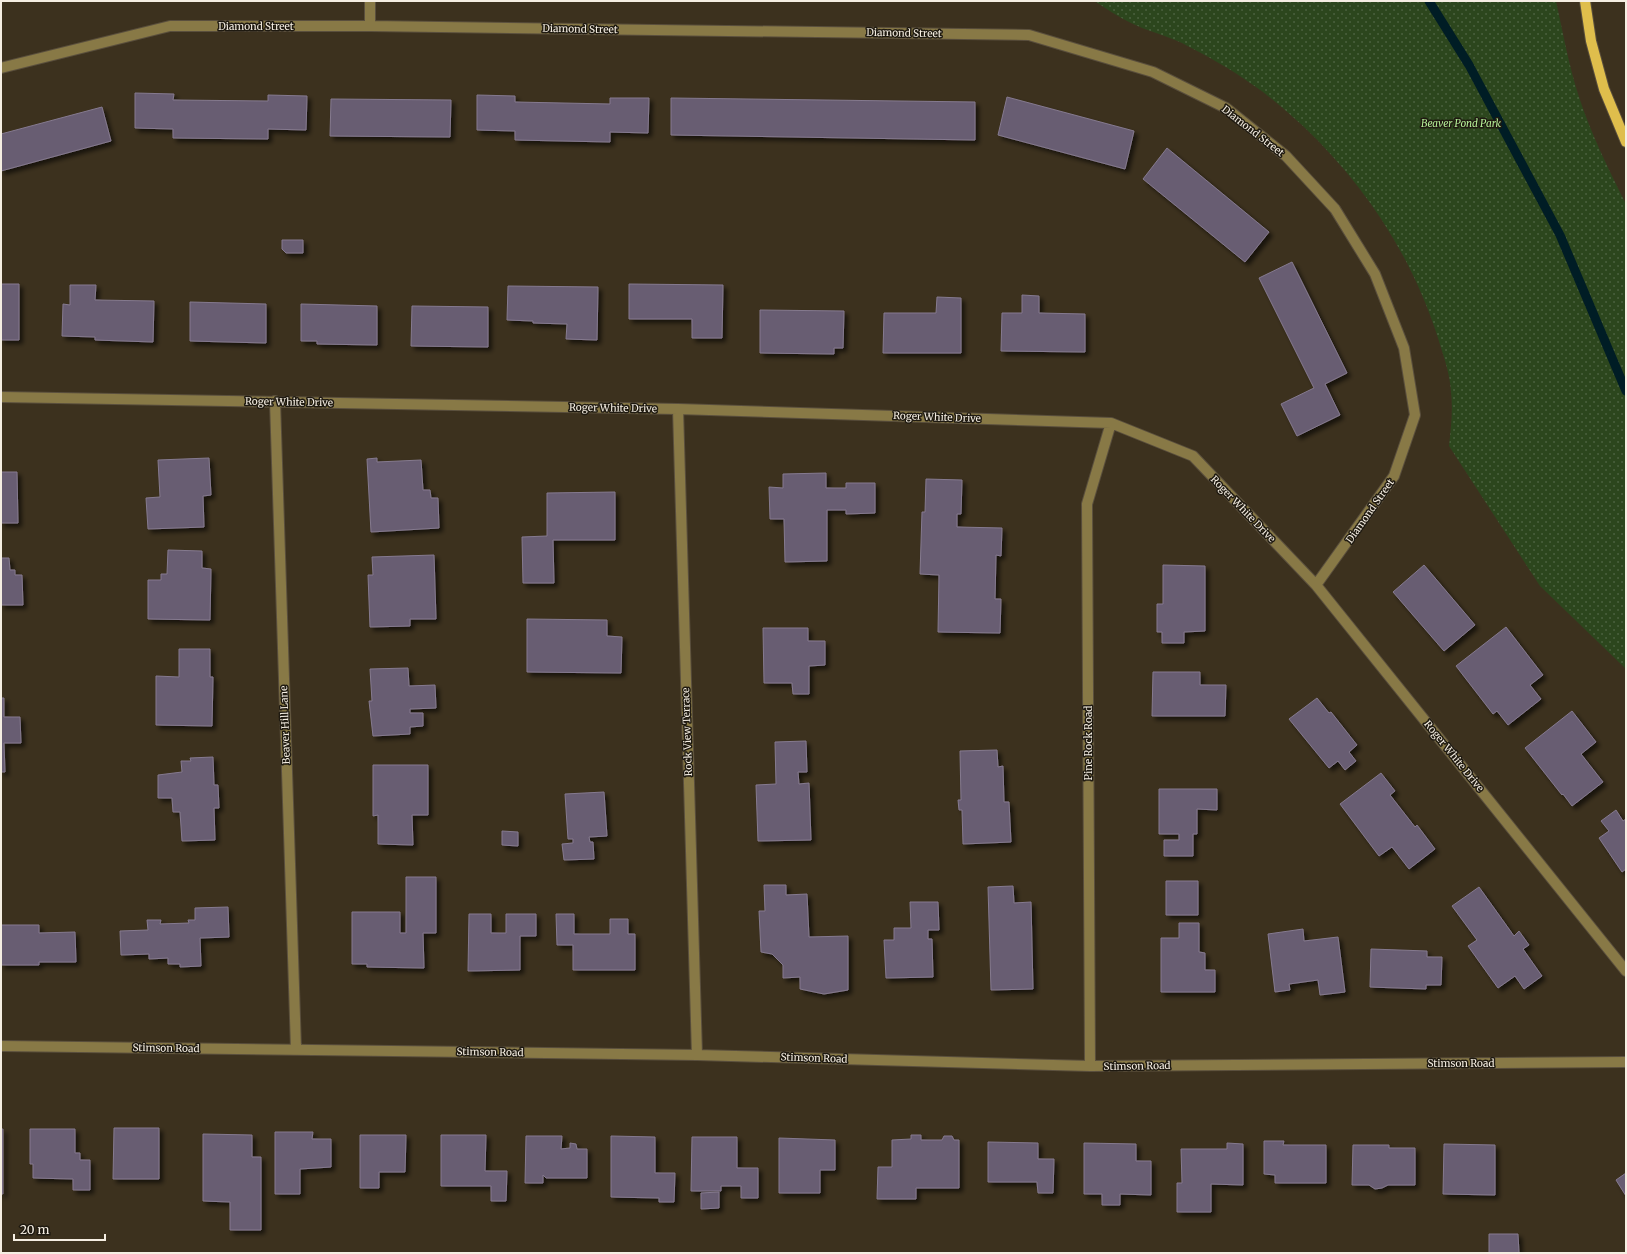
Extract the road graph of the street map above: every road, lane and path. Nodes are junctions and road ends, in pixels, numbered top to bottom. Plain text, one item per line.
1 (370, 1) edge
2 (1585, 1) edge
3 (370, 26) junction
4 (1, 68) edge
5 (1626, 142) edge
6 (1, 397) edge
7 (275, 401) junction
8 (678, 409) junction
9 (1111, 423) junction
10 (1316, 585) junction
11 (1626, 971) edge
12 (1, 1046) edge
13 (296, 1049) junction
14 (697, 1055) junction
15 (1626, 1062) edge
16 (1090, 1066) junction

1 - 3 street
2 - 5 main road
3 - 4 street, Diamond Street
3 - 10 street, Diamond Street
6 - 7 street, Roger White Drive
7 - 8 street, Roger White Drive
7 - 13 street, Beaver Hill Lane
8 - 9 street, Roger White Drive
8 - 14 street, Rock View Terrace
9 - 10 street, Roger White Drive
9 - 16 street, Pine Rock Road
10 - 11 street, Roger White Drive
12 - 13 street, Stimson Road
13 - 14 street, Stimson Road
14 - 16 street, Stimson Road
15 - 16 street, Stimson Road

